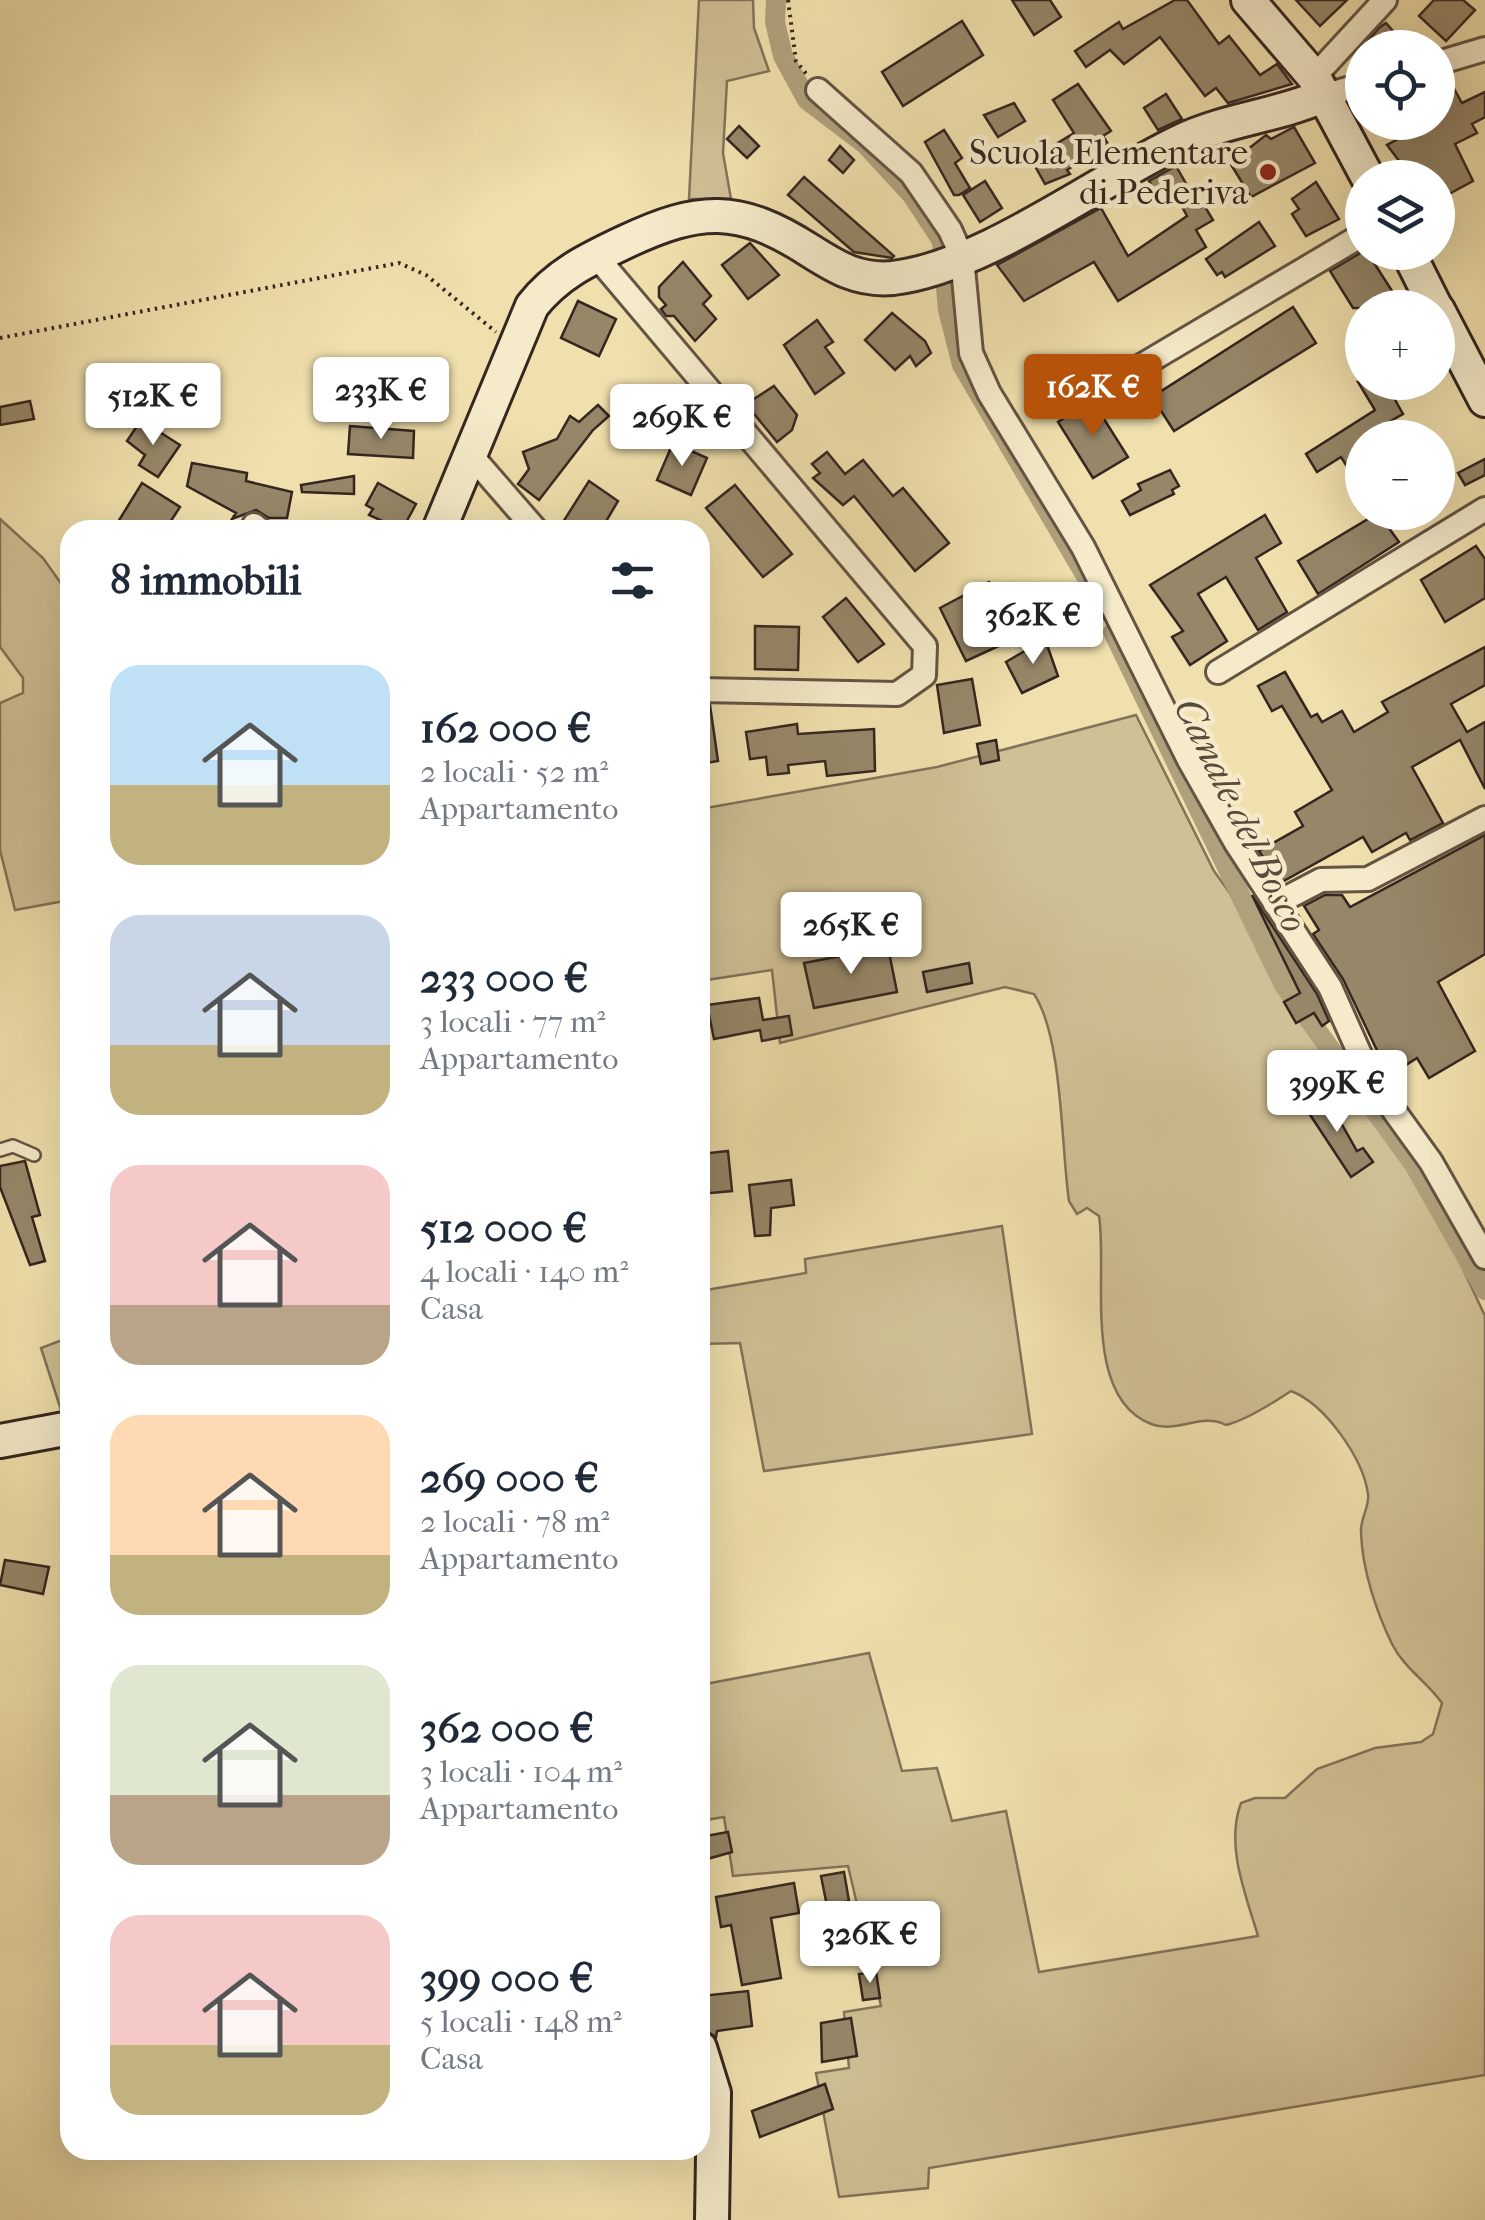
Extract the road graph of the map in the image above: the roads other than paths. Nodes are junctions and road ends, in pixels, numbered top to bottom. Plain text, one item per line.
1 (1248, 0) edge
2 (1384, 0) edge
3 (1485, 49) edge
4 (1455, 58) edge
5 (1345, 85) edge
6 (1320, 86) junction
7 (818, 90) road end
8 (1359, 160) edge
9 (1345, 245) edge
10 (596, 256) junction
11 (947, 263) junction
12 (1455, 342) edge
13 (1141, 366) dead end
14 (1485, 400) edge
15 (469, 453) junction
16 (1485, 509) edge
17 (443, 520) edge
18 (527, 520) edge
19 (1218, 672) dead end
20 (710, 690) edge
21 (1485, 818) edge
22 (1276, 904) junction
23 (0, 1150) edge
24 (34, 1155) dead end
25 (1485, 1257) edge
26 (60, 1430) edge
27 (0, 1441) edge
28 (710, 2072) edge
29 (712, 2220) edge

1 - 6 main road
2 - 6 street
3 - 4 street
5 - 6 street
6 - 8 main road
6 - 11 main road
7 - 11 street
9 - 13 street
10 - 11 main road
10 - 15 main road
10 - 20 street
11 - 22 street
12 - 14 main road
15 - 17 main road
15 - 18 street
16 - 19 street
21 - 22 street
22 - 25 street
23 - 24 lane
26 - 27 main road
28 - 29 main road

